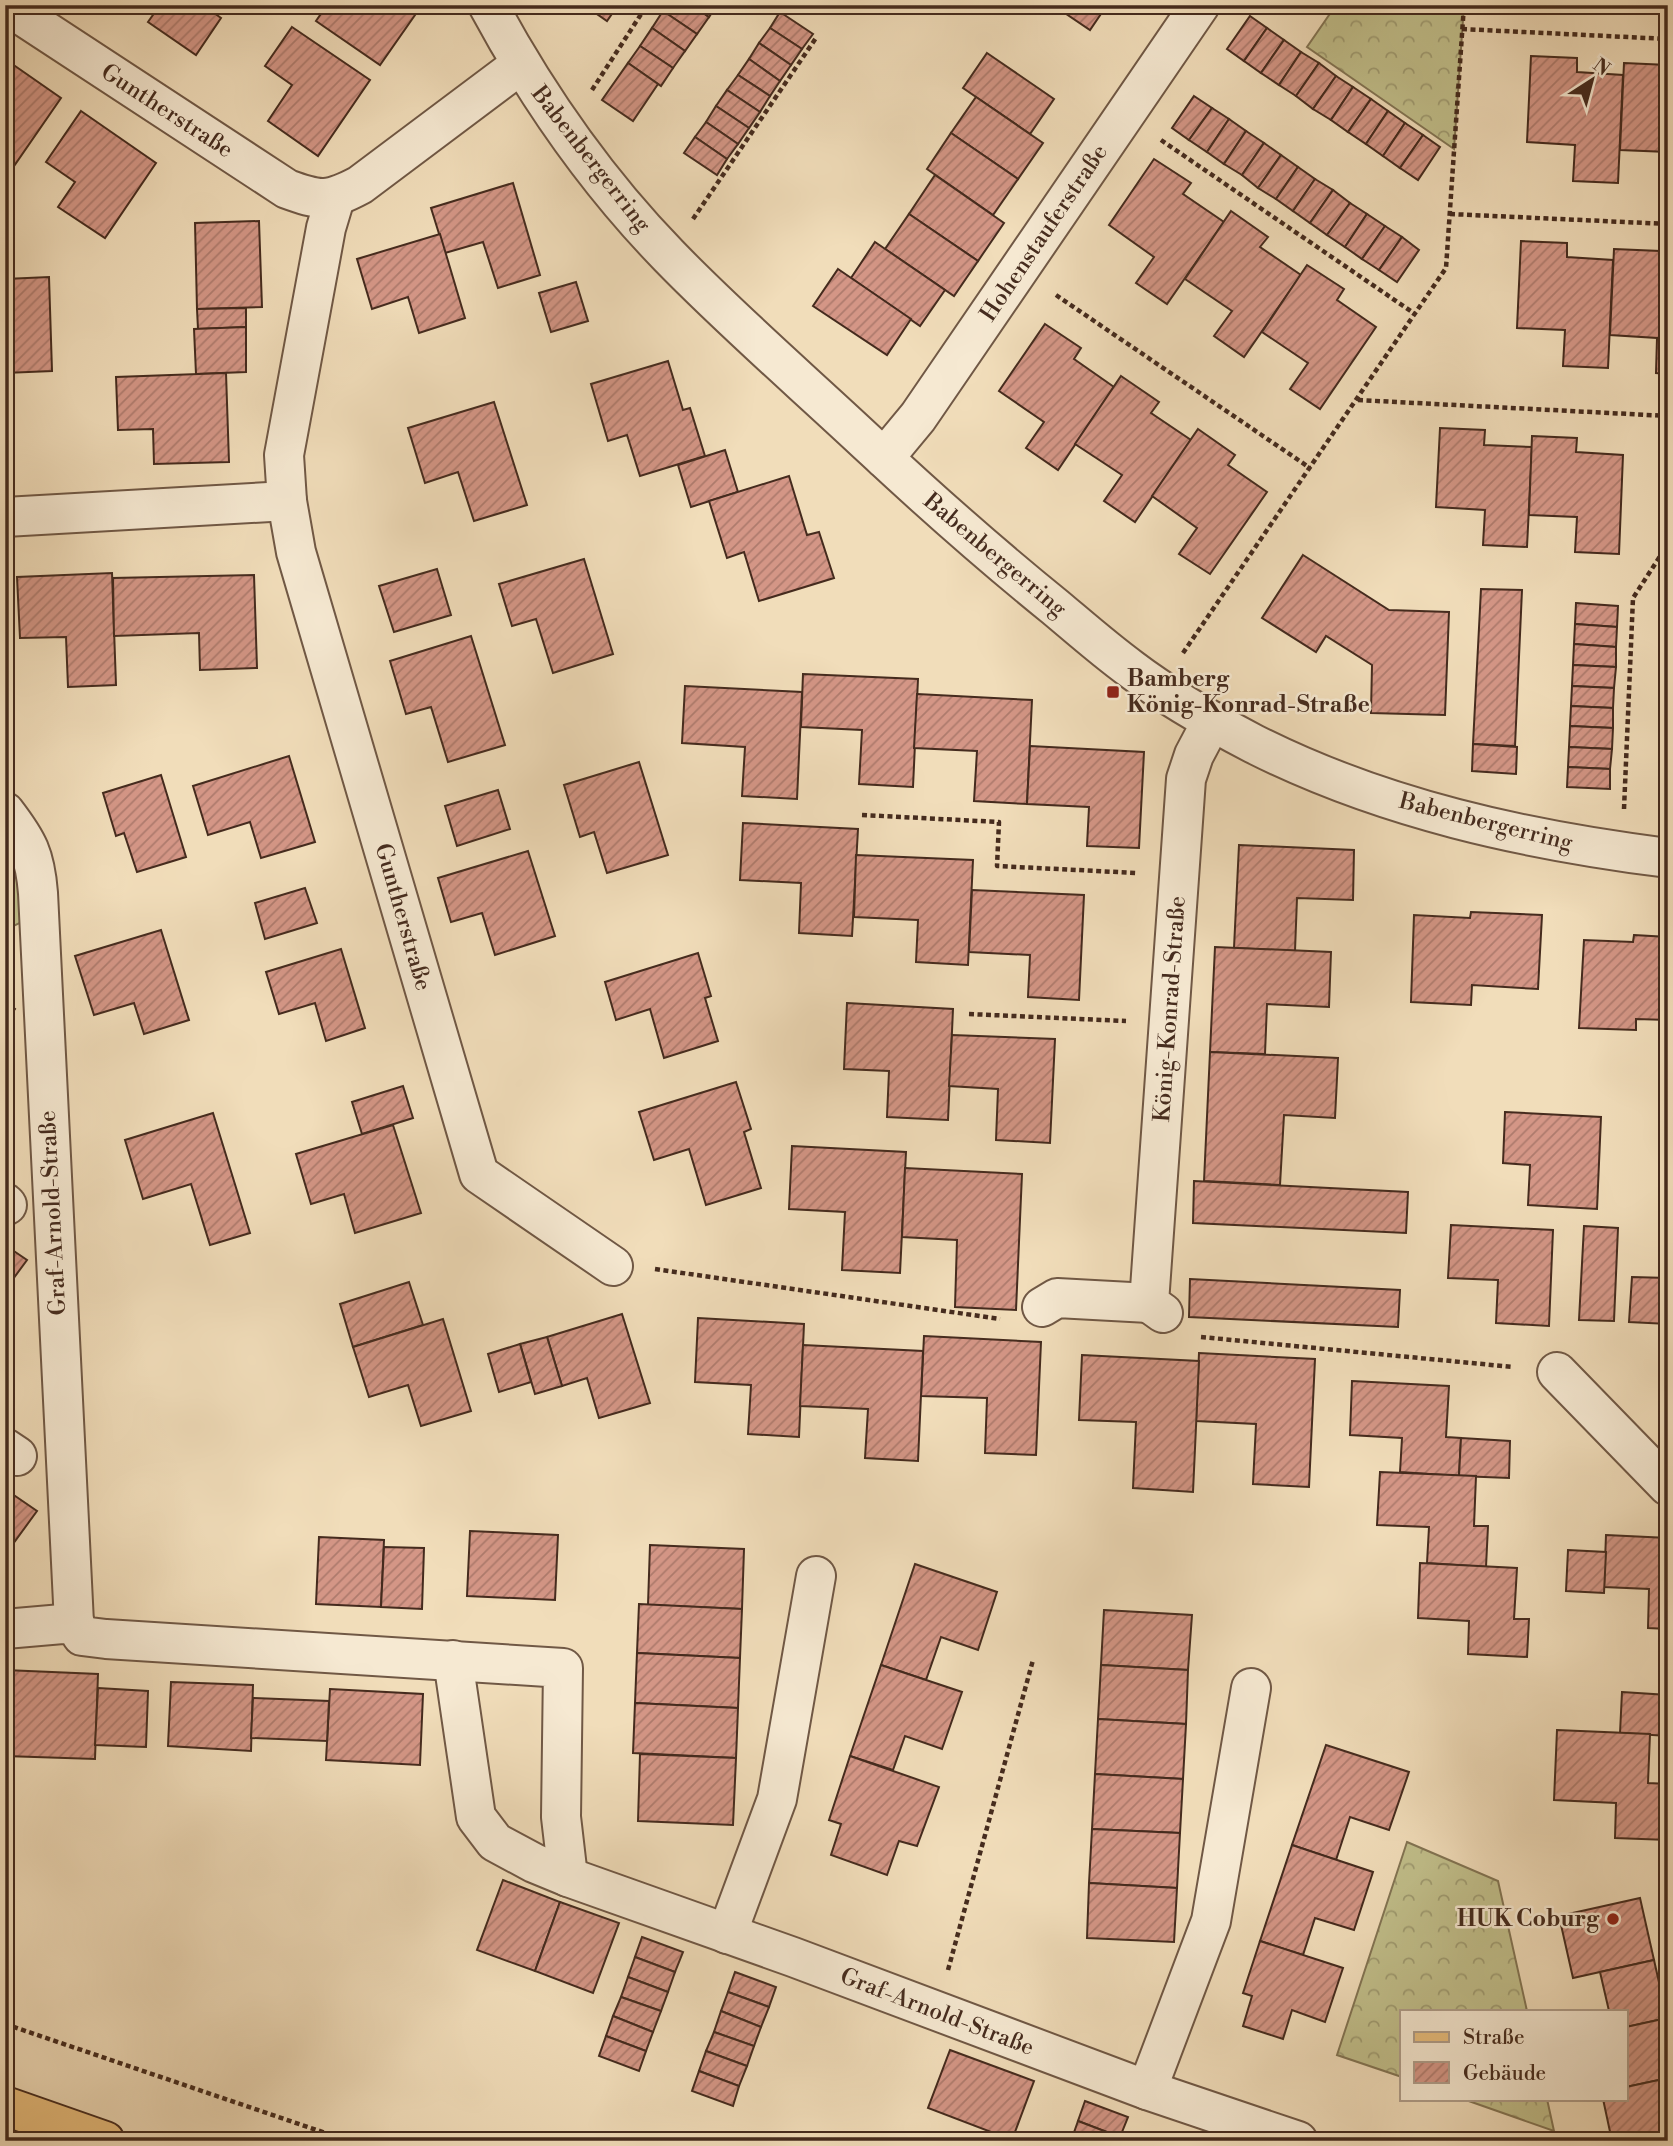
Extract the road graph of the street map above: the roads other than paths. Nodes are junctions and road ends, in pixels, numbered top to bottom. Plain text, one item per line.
1 (6, 5) edge
2 (488, 5) edge
3 (1200, 5) edge
4 (520, 65) junction
5 (335, 198) junction
6 (884, 458) junction
7 (287, 501) junction
8 (5, 517) edge
9 (1212, 721) junction
10 (5, 812) edge
11 (1668, 858) edge
12 (613, 1266) road end
13 (1042, 1307) road end
14 (1557, 1372) road end
15 (1668, 1486) edge
16 (816, 1576) dead end
17 (63, 1624) junction
18 (5, 1629) edge
19 (453, 1660) junction
20 (1251, 1688) dead end
21 (568, 1877) junction
22 (727, 1934) junction
23 (1147, 2091) junction
24 (5, 2106) edge
25 (105, 2141) edge
26 (1298, 2141) edge

1 - 5 street, Guntherstraße
2 - 4 street, Babenbergerring
3 - 6 street, Hohenstauferstraße
4 - 5 street
4 - 6 street, Babenbergerring
5 - 7 street, Guntherstraße
6 - 9 street, Babenbergerring
7 - 8 street
7 - 12 street, Guntherstraße
9 - 11 street, Babenbergerring
9 - 13 street, König-Konrad-Straße
10 - 17 street, Graf-Arnold-Straße
14 - 15 street
16 - 22 street
17 - 18 street
17 - 19 street
19 - 21 street, Graf-Arnold-Straße
19 - 21 street
20 - 23 street
21 - 22 street, Graf-Arnold-Straße
22 - 23 street, Graf-Arnold-Straße
23 - 26 street, Graf-Arnold-Straße
24 - 25 main road

